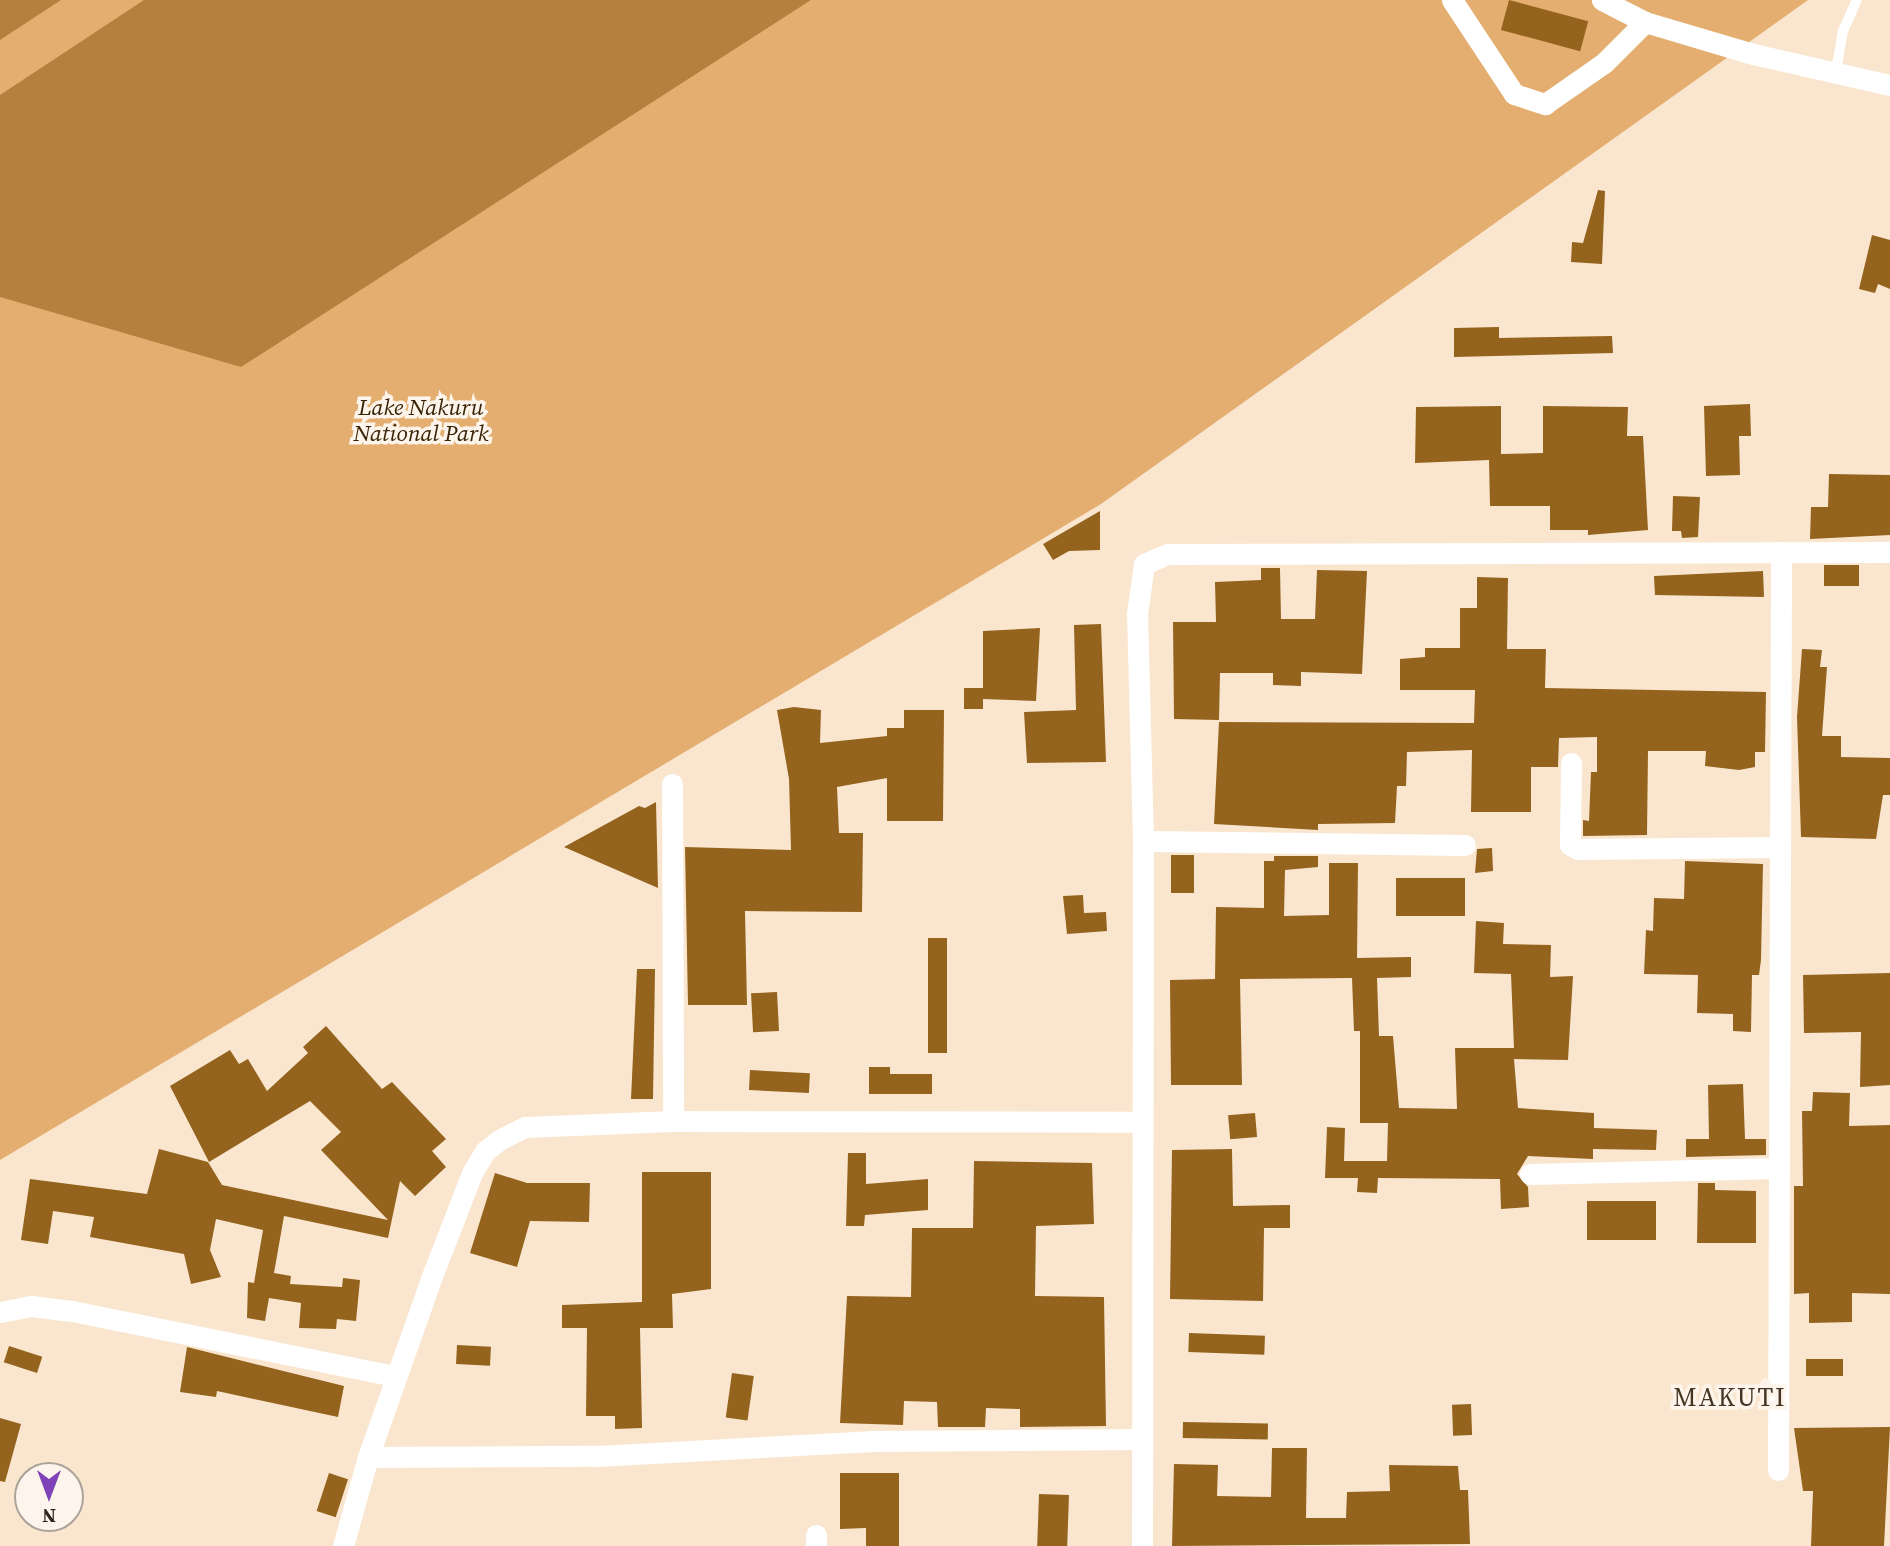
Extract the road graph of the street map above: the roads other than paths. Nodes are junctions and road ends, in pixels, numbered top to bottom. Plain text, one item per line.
1 (1452, 0) edge
2 (1602, 0) edge
3 (1857, 0) edge
4 (1645, 22) junction
5 (1836, 71) junction
6 (1890, 85) edge
7 (1781, 551) junction
8 (1890, 552) edge
9 (1571, 763) dead end
10 (672, 785) dead end
11 (1143, 841) junction
12 (1465, 845) dead end
13 (1779, 847) junction
14 (673, 1121) junction
15 (1142, 1122) junction
16 (1778, 1168) junction
17 (1531, 1174) dead end
18 (0, 1312) edge
19 (395, 1376) junction
20 (1142, 1439) junction
21 (368, 1457) junction
22 (1778, 1470) dead end
23 (343, 1546) edge
24 (1142, 1546) edge

1 - 4 street
2 - 4 street
3 - 5 lane
4 - 5 street
5 - 6 street
7 - 8 street
7 - 11 street
7 - 13 street
9 - 13 street
10 - 14 street
11 - 12 street
11 - 15 street
13 - 16 street
14 - 15 street
14 - 19 street
15 - 20 street
16 - 17 street
16 - 22 street
18 - 19 street
19 - 21 street
20 - 21 street
20 - 24 street
21 - 23 street

